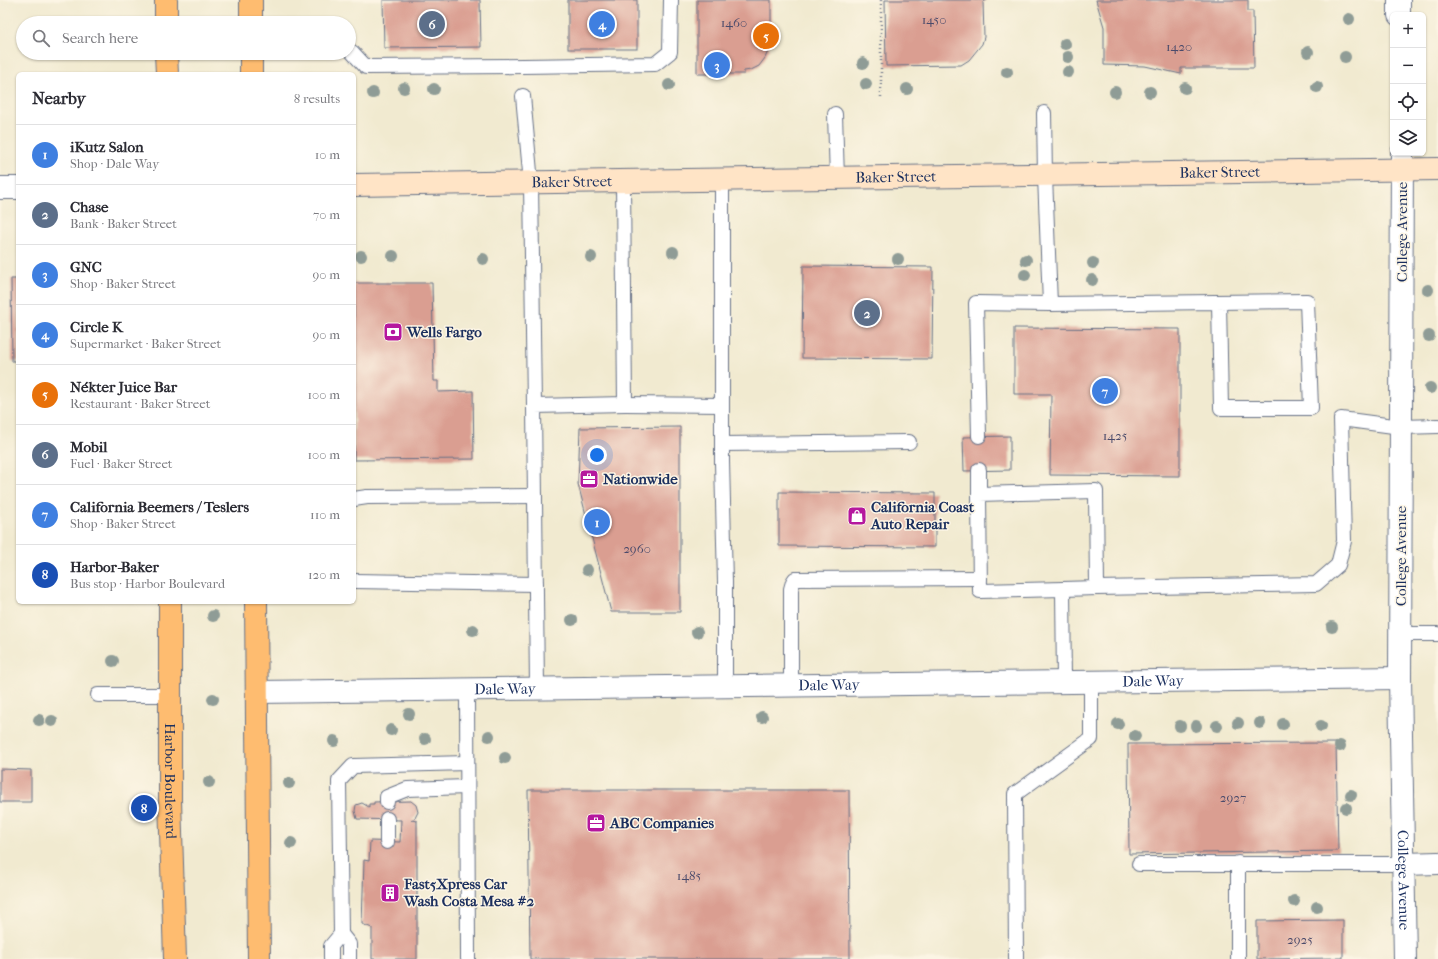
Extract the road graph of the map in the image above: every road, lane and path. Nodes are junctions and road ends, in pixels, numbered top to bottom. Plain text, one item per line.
1 (166, 0) edge
2 (250, 0) edge
3 (671, 0) edge
4 (881, 0) edge
5 (1399, 0) edge
6 (1399, 12) edge
7 (166, 16) edge
8 (251, 16) edge
9 (356, 56) edge
10 (166, 60) edge
11 (251, 60) edge
12 (166, 72) edge
13 (251, 72) edge
14 (523, 96) dead end
15 (881, 99) dead end
16 (1044, 112) dead end
17 (836, 114) dead end
18 (1402, 162) edge
19 (1438, 169) edge
20 (1045, 176) junction
21 (837, 179) junction
22 (722, 181) junction
23 (623, 182) junction
24 (531, 183) junction
25 (356, 186) edge
26 (0, 188) edge
27 (16, 188) edge
28 (1219, 302) junction
29 (1050, 304) junction
30 (625, 404) junction
31 (534, 406) junction
32 (722, 406) junction
33 (1438, 426) edge
34 (1401, 427) junction
35 (979, 436) dead end
36 (909, 442) dead end
37 (722, 444) junction
38 (980, 470) dead end
39 (980, 494) junction
40 (535, 496) junction
41 (356, 499) edge
42 (980, 578) junction
43 (356, 581) edge
44 (536, 584) junction
45 (1097, 588) junction
46 (1063, 589) junction
47 (170, 604) edge
48 (256, 604) edge
49 (1400, 634) junction
50 (1438, 634) edge
51 (1400, 678) junction
52 (1064, 682) junction
53 (1091, 682) junction
54 (792, 685) junction
55 (725, 686) junction
56 (537, 688) junction
57 (467, 689) junction
58 (257, 692) junction
59 (98, 695) dead end
60 (170, 695) junction
61 (467, 763) junction
62 (467, 787) junction
63 (387, 802) dead end
64 (387, 819) dead end
65 (387, 842) dead end
66 (1238, 863) junction
67 (1438, 863) edge
68 (1139, 864) dead end
69 (1405, 864) junction
70 (340, 934) junction
71 (175, 959) edge
72 (259, 959) edge
73 (331, 959) edge
74 (349, 959) edge
75 (468, 959) edge
76 (1016, 959) edge
77 (1238, 959) edge
78 (1405, 959) edge

1 - 7 main road
2 - 8 main road
3 - 9 lane
4 - 15 path
5 - 6 street
10 - 12 main road
11 - 13 main road
14 - 24 lane
16 - 20 lane
17 - 21 lane
18 - 19 main road, Baker Street
18 - 20 main road, Baker Street
18 - 34 street, College Avenue
20 - 21 main road, Baker Street
20 - 29 lane
21 - 22 main road, Baker Street
22 - 23 main road, Baker Street
22 - 32 lane
23 - 24 main road, Baker Street
23 - 30 lane
24 - 25 main road, Baker Street
24 - 31 lane
26 - 27 street
28 - 28 lane
28 - 29 lane
29 - 35 lane
30 - 31 lane
30 - 32 lane
31 - 40 lane
32 - 37 lane
33 - 34 lane
34 - 45 lane
34 - 49 street, College Avenue
36 - 37 lane
37 - 55 lane
38 - 39 lane
39 - 42 lane
39 - 45 lane
40 - 41 lane
40 - 44 lane
42 - 46 lane
42 - 54 lane
43 - 44 lane
44 - 56 lane
45 - 46 lane
46 - 52 lane
47 - 60 main road, Harbor Boulevard
48 - 58 main road
49 - 50 lane
49 - 51 street, College Avenue
51 - 53 street, Dale Way
51 - 69 street, College Avenue
52 - 53 street, Dale Way
52 - 54 street, Dale Way
53 - 76 lane
54 - 55 street, Dale Way
55 - 56 street, Dale Way
56 - 57 street, Dale Way
57 - 58 street, Dale Way
57 - 61 lane
58 - 72 main road
59 - 60 lane
60 - 71 main road, Harbor Boulevard
61 - 62 lane
61 - 70 lane
62 - 63 lane
62 - 75 lane
64 - 65 lane
66 - 68 lane
66 - 69 lane
66 - 77 lane
67 - 69 street
69 - 78 street, College Avenue
70 - 73 lane
70 - 74 lane

